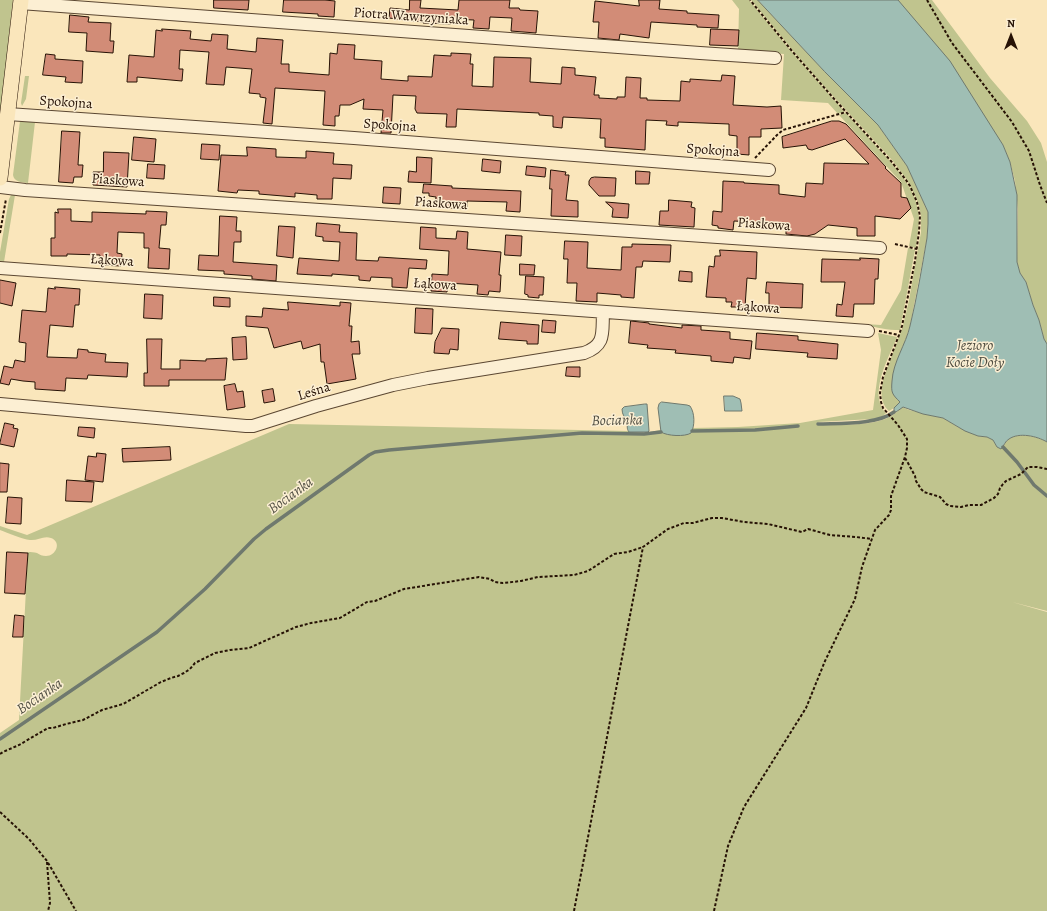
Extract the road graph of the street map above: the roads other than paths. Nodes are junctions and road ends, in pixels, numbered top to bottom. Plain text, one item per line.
1 (20, 2) edge
2 (775, 58) dead end
3 (8, 114) junction
4 (769, 170) dead end
5 (0, 178) edge
6 (0, 187) edge
7 (880, 248) dead end
8 (0, 268) edge
9 (603, 312) junction
10 (873, 331) road end
11 (0, 404) edge

1 - 2 street, Piotra Wawrzyniaka
1 - 3 main road
3 - 4 street, Spokojna
3 - 5 main road
6 - 7 street, Piaskowa
8 - 9 street, Łąkowa
9 - 10 street, Łąkowa
9 - 11 street, Leśna

